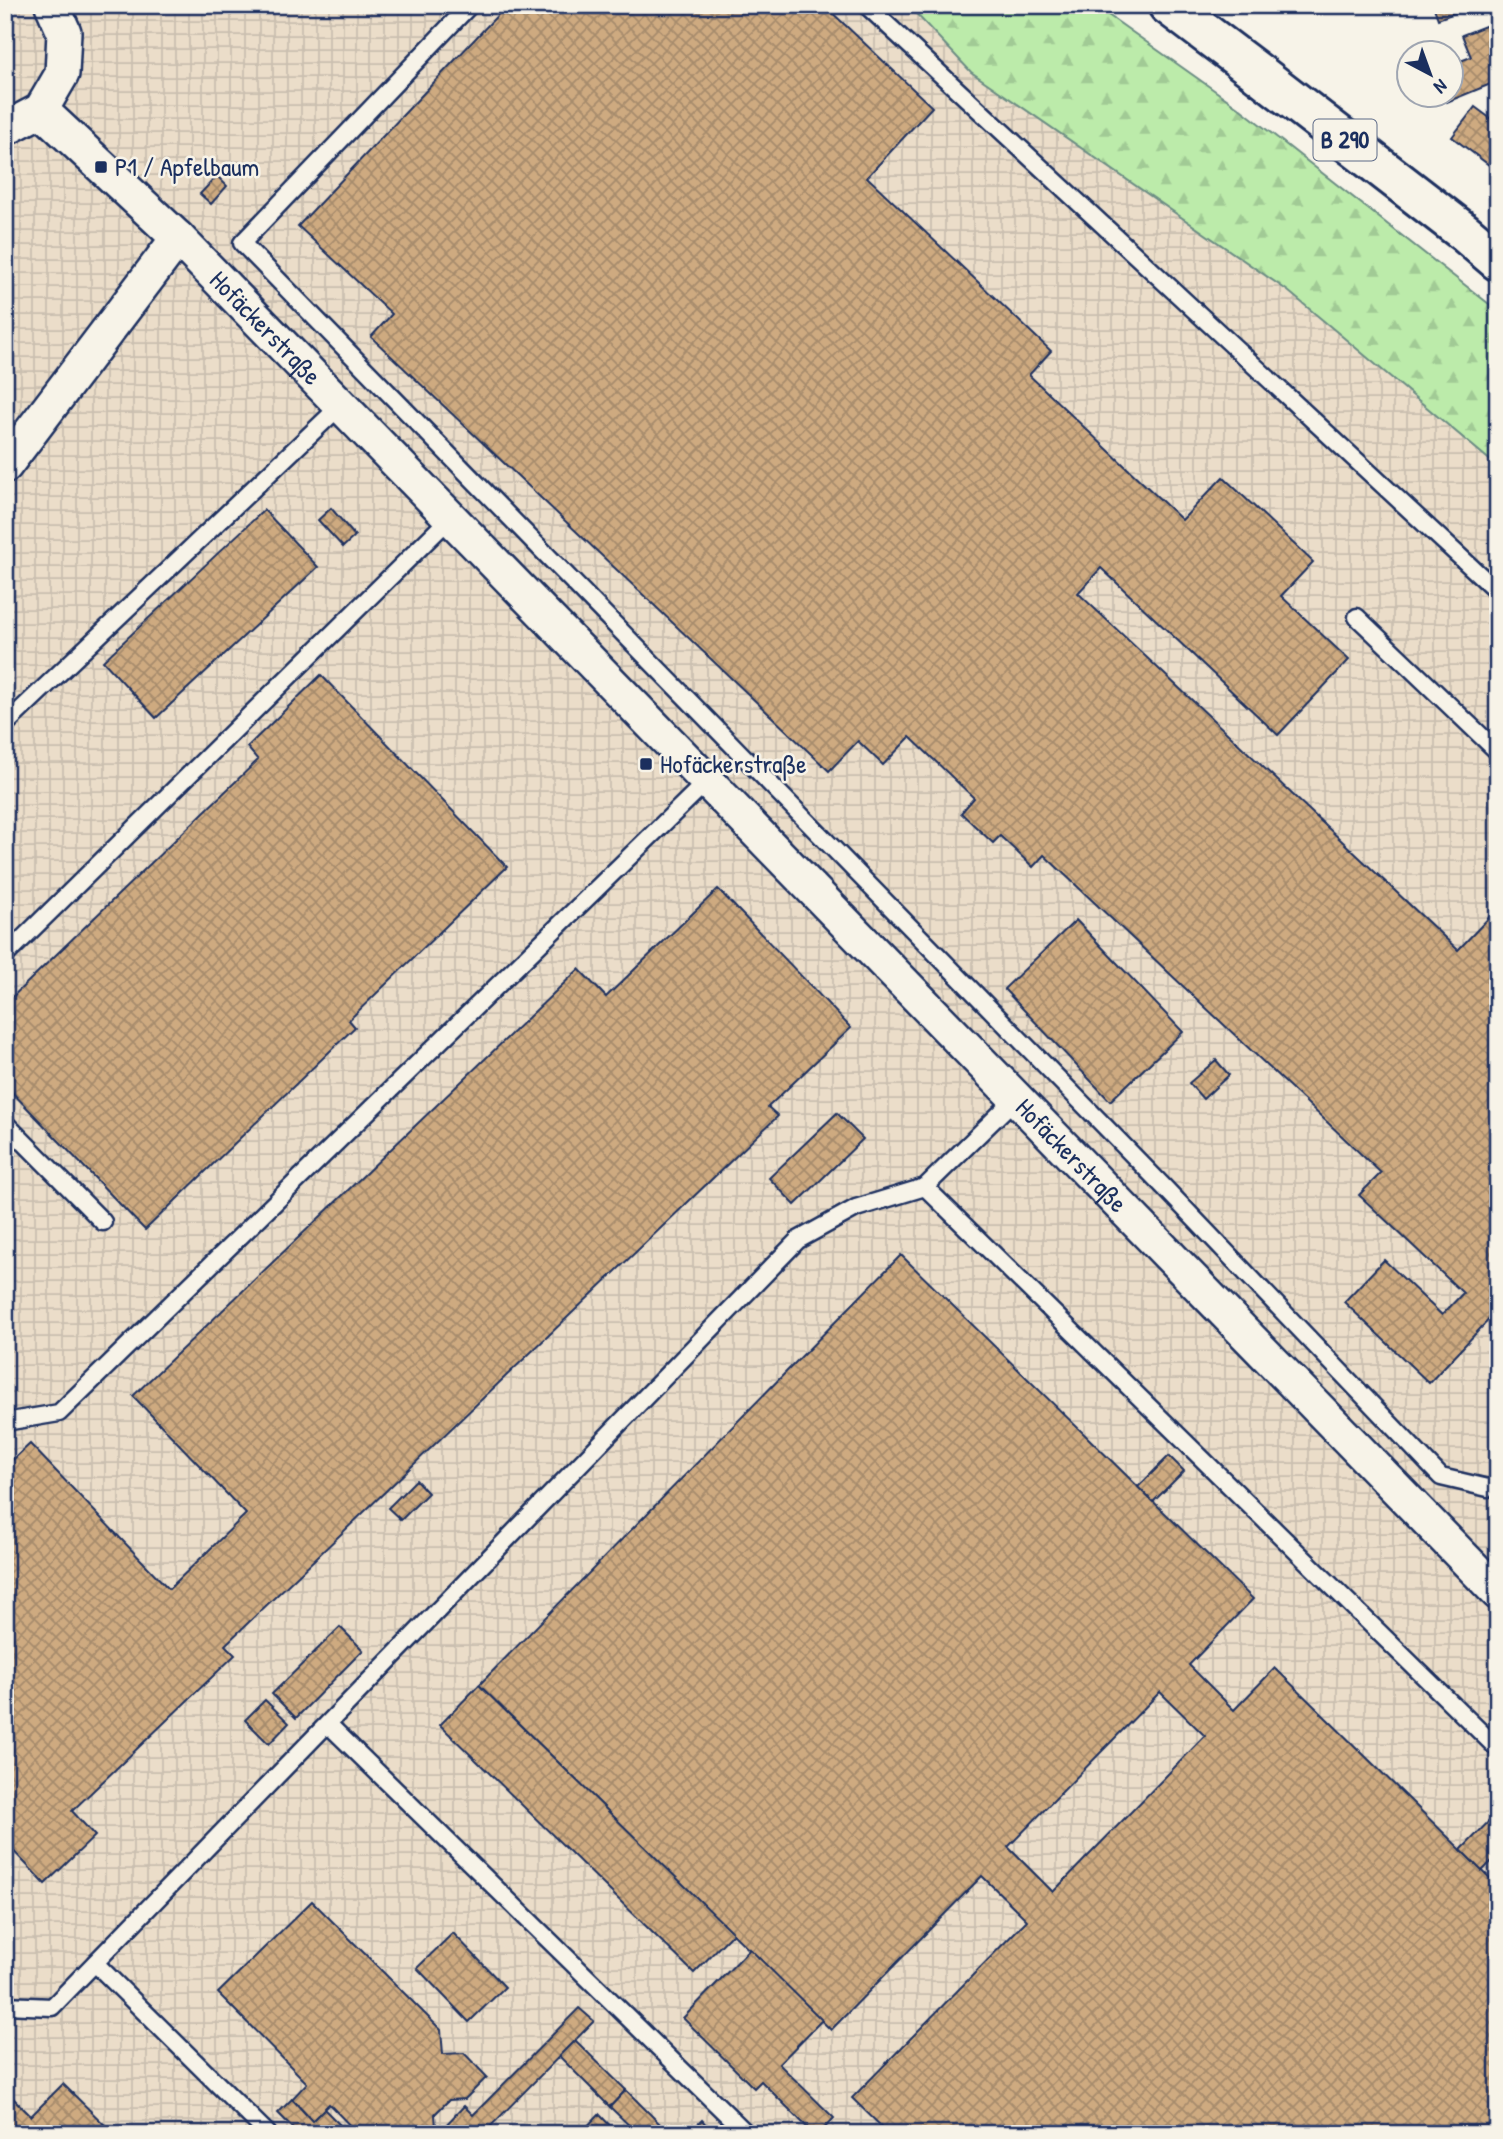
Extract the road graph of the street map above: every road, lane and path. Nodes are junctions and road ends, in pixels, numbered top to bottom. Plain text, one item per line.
1 (52, 5) edge
2 (470, 5) edge
3 (866, 5) edge
4 (1168, 5) edge
5 (41, 110) junction
6 (5, 129) edge
7 (178, 238) junction
8 (1498, 261) edge
9 (341, 405) junction
10 (5, 466) edge
11 (450, 518) junction
12 (1498, 592) edge
13 (1357, 617) dead end
14 (7, 723) dead end
15 (1498, 752) edge
16 (707, 781) junction
17 (5, 956) edge
18 (1016, 1098) junction
19 (5, 1123) edge
20 (925, 1187) junction
21 (103, 1222) dead end
22 (5, 1422) edge
23 (1498, 1485) edge
24 (1498, 1593) edge
25 (328, 1724) junction
26 (1498, 1749) edge
27 (95, 1963) junction
28 (5, 2005) edge
29 (268, 2134) edge
30 (747, 2134) edge

1 - 5 street
2 - 23 lane
3 - 12 lane
4 - 8 main road, B 290
5 - 6 street
5 - 7 street, Hofäckerstraße
7 - 9 street, Hofäckerstraße
7 - 10 street
9 - 11 street, Hofäckerstraße
9 - 14 lane
11 - 16 street, Hofäckerstraße
11 - 17 lane
13 - 15 lane
16 - 18 street, Hofäckerstraße
16 - 22 lane
18 - 20 lane
18 - 24 street, Hofäckerstraße
19 - 21 lane
20 - 25 lane
20 - 26 lane
25 - 27 lane
25 - 30 lane
27 - 28 lane
27 - 29 lane

